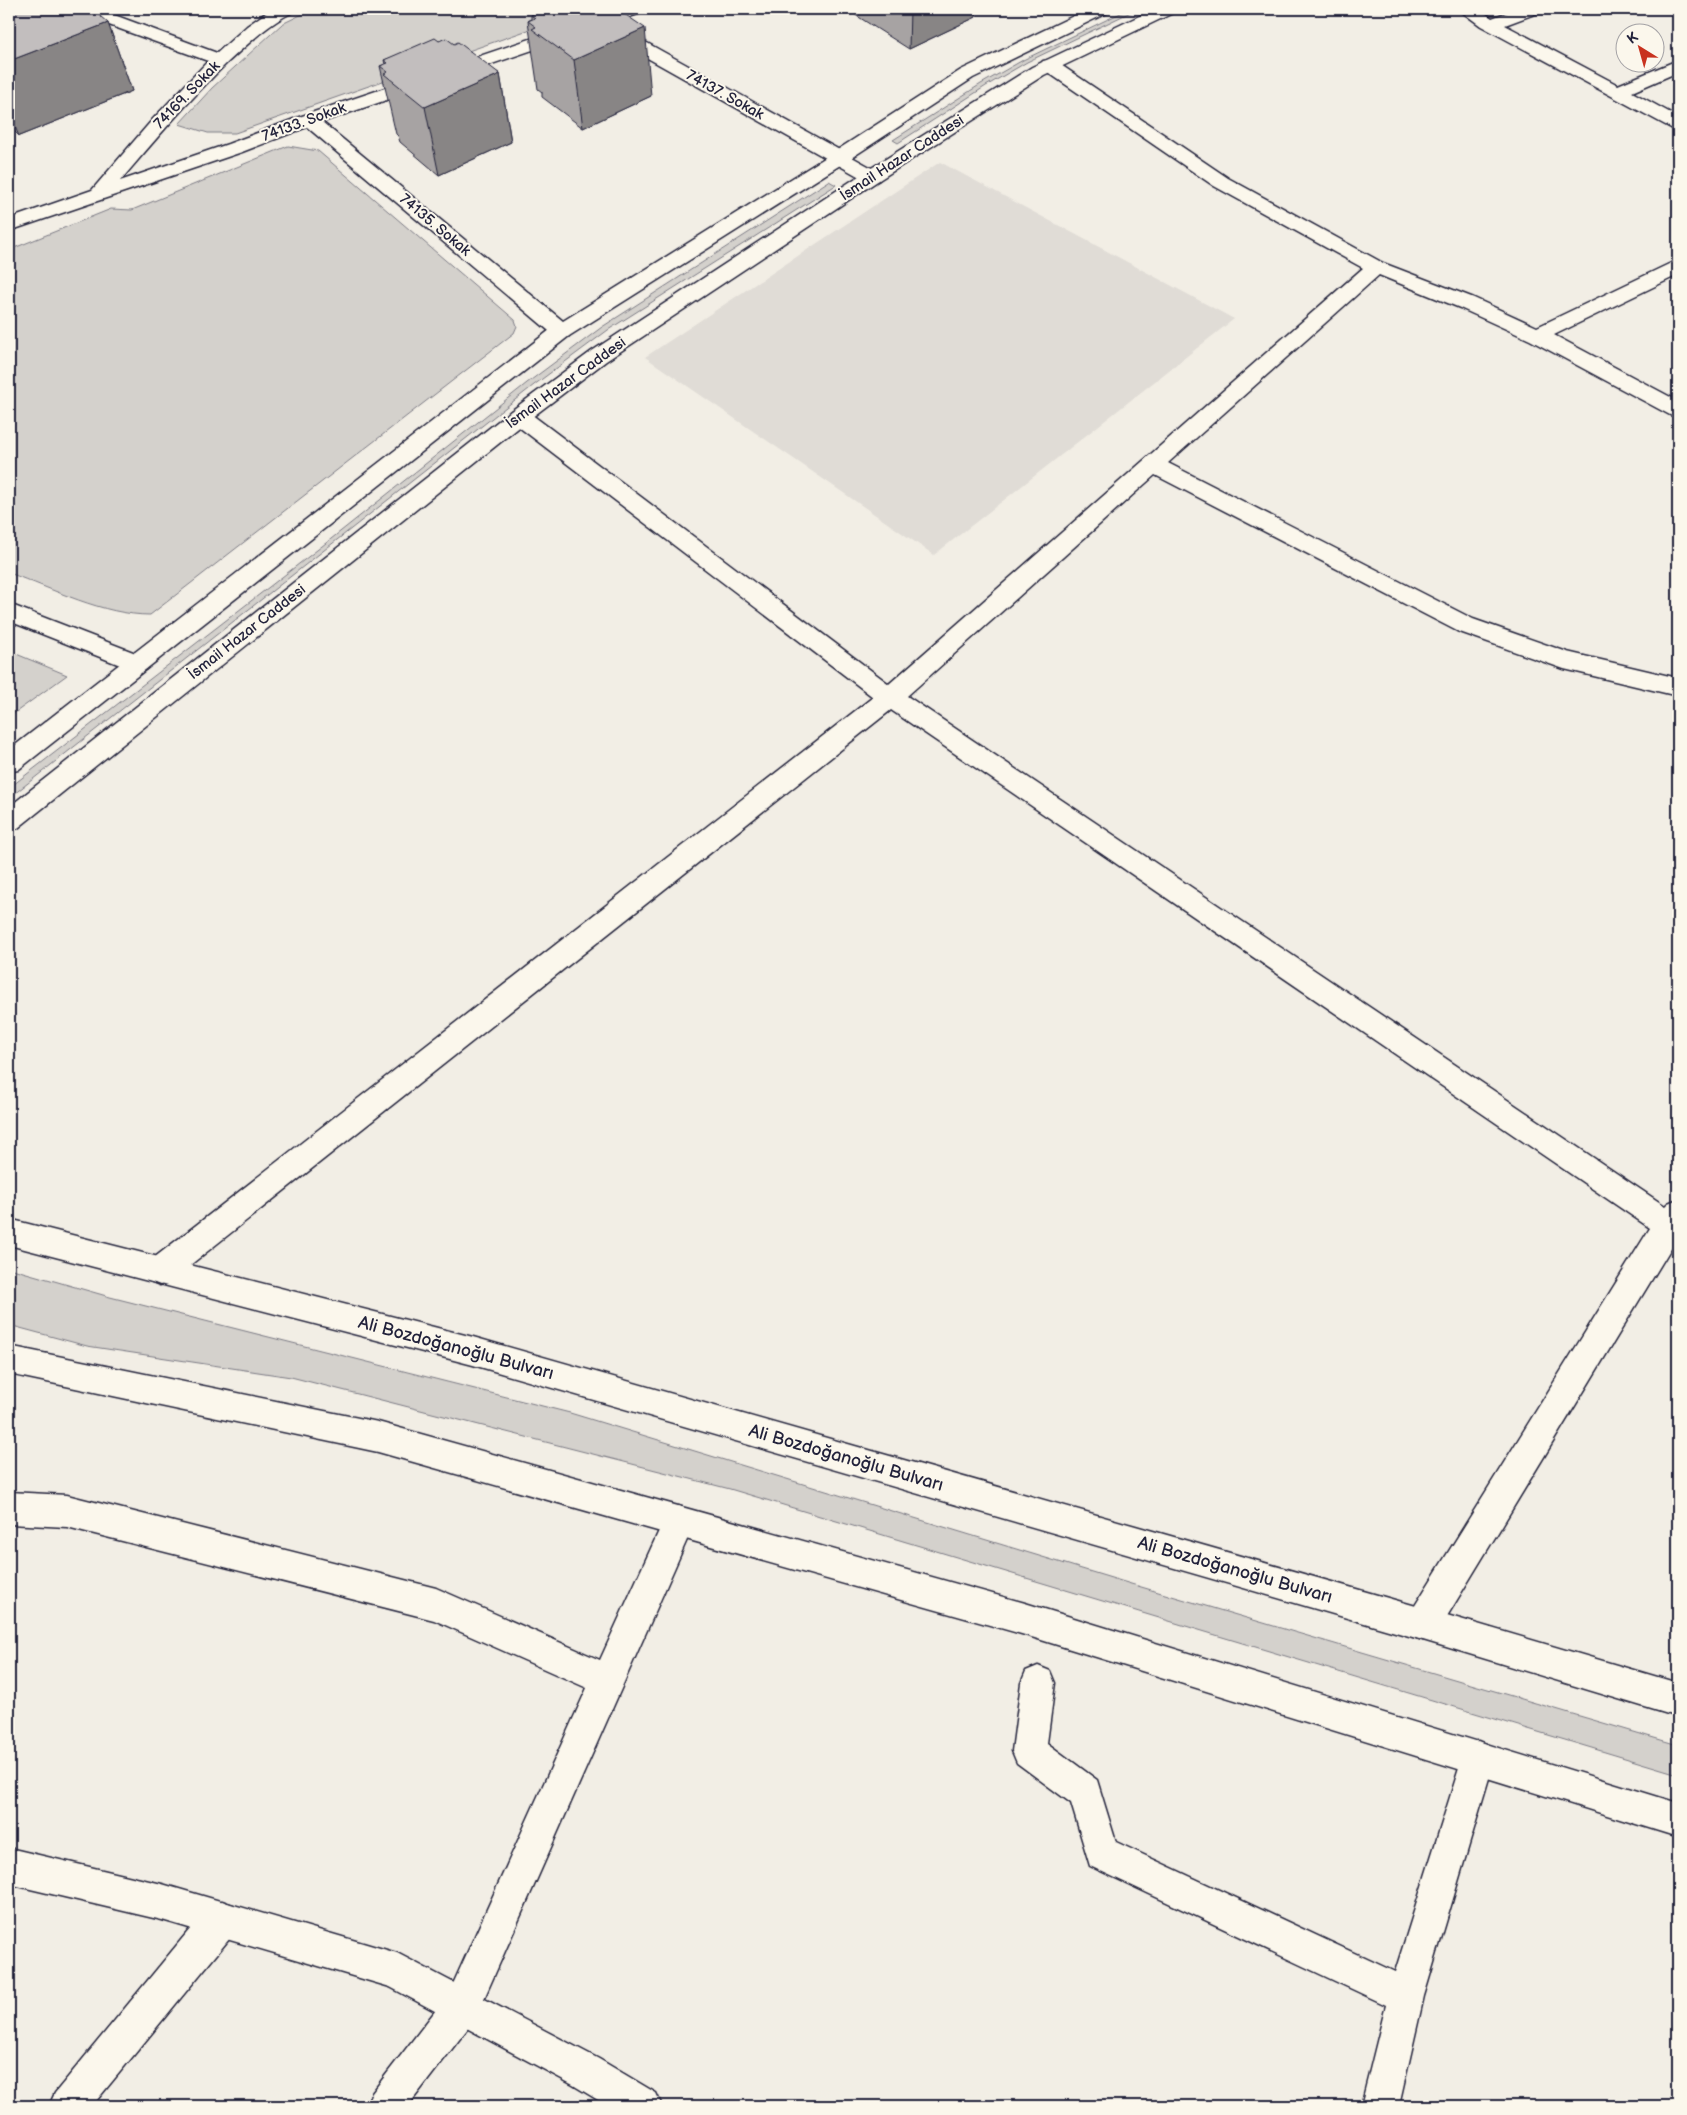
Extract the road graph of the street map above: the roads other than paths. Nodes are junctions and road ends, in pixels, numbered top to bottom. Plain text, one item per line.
1 (82, 9) edge
2 (285, 9) edge
3 (582, 9) edge
4 (635, 9) edge
5 (1101, 9) edge
6 (1167, 9) edge
7 (1467, 9) edge
8 (1530, 9) edge
9 (599, 21) junction
10 (1491, 24) junction
11 (221, 60) junction
12 (1049, 65) junction
13 (1678, 65) edge
14 (1617, 92) junction
15 (308, 120) junction
16 (1678, 124) edge
17 (838, 158) junction
18 (872, 176) junction
19 (99, 194) junction
20 (9, 225) edge
21 (1376, 267) junction
22 (1678, 267) edge
23 (562, 331) junction
24 (1537, 335) junction
25 (1678, 410) edge
26 (519, 416) junction
27 (1154, 465) junction
28 (9, 612) edge
29 (138, 663) junction
30 (1678, 687) edge
31 (890, 697) junction
32 (9, 763) edge
33 (9, 821) edge
34 (1675, 1223) edge
35 (9, 1232) edge
36 (160, 1271) junction
37 (9, 1360) edge
38 (9, 1508) edge
39 (679, 1522) junction
40 (1423, 1624) junction
41 (608, 1680) junction
42 (1038, 1683) dead end
43 (1678, 1700) edge
44 (1478, 1758) junction
45 (1678, 1820) edge
46 (13, 1874) edge
47 (222, 1919) junction
48 (1406, 1996) junction
49 (462, 2006) junction
50 (68, 2106) edge
51 (385, 2106) edge
52 (643, 2106) edge
53 (1380, 2106) edge

1 - 11 street
2 - 11 street, 74169. Sokak
3 - 9 street, 74137. Sokak
4 - 9 street, 74133. Sokak
5 - 17 street, İsmail Hazar Caddesi
6 - 12 street, İsmail Hazar Caddesi
7 - 10 street
8 - 10 street
9 - 15 street, 74133. Sokak
9 - 17 street, 74137. Sokak
10 - 14 street
11 - 19 street, 74169. Sokak
12 - 18 street, İsmail Hazar Caddesi
12 - 21 street
13 - 14 street
14 - 16 street
15 - 19 street, 74133. Sokak
15 - 23 street, 74135. Sokak
17 - 18 street, 74137. Sokak
17 - 23 street, İsmail Hazar Caddesi
18 - 26 street, İsmail Hazar Caddesi
19 - 20 street, 74133. Sokak
21 - 24 street
21 - 27 street
22 - 24 street
23 - 29 street, İsmail Hazar Caddesi
24 - 25 street
26 - 31 street
26 - 33 street, İsmail Hazar Caddesi
27 - 30 street
27 - 31 street
28 - 29 street
29 - 32 street, İsmail Hazar Caddesi
31 - 34 street
31 - 36 street
34 - 40 street
35 - 36 street, Ali Bozdoğanoğlu Bulvarı
36 - 40 street, Ali Bozdoğanoğlu Bulvarı
37 - 39 street
38 - 41 street
39 - 41 street
39 - 44 street
40 - 43 street, Ali Bozdoğanoğlu Bulvarı
41 - 49 street
42 - 48 street
44 - 45 street
44 - 48 street
46 - 47 street
47 - 49 street
47 - 50 street
48 - 53 street
49 - 51 street
49 - 52 street

